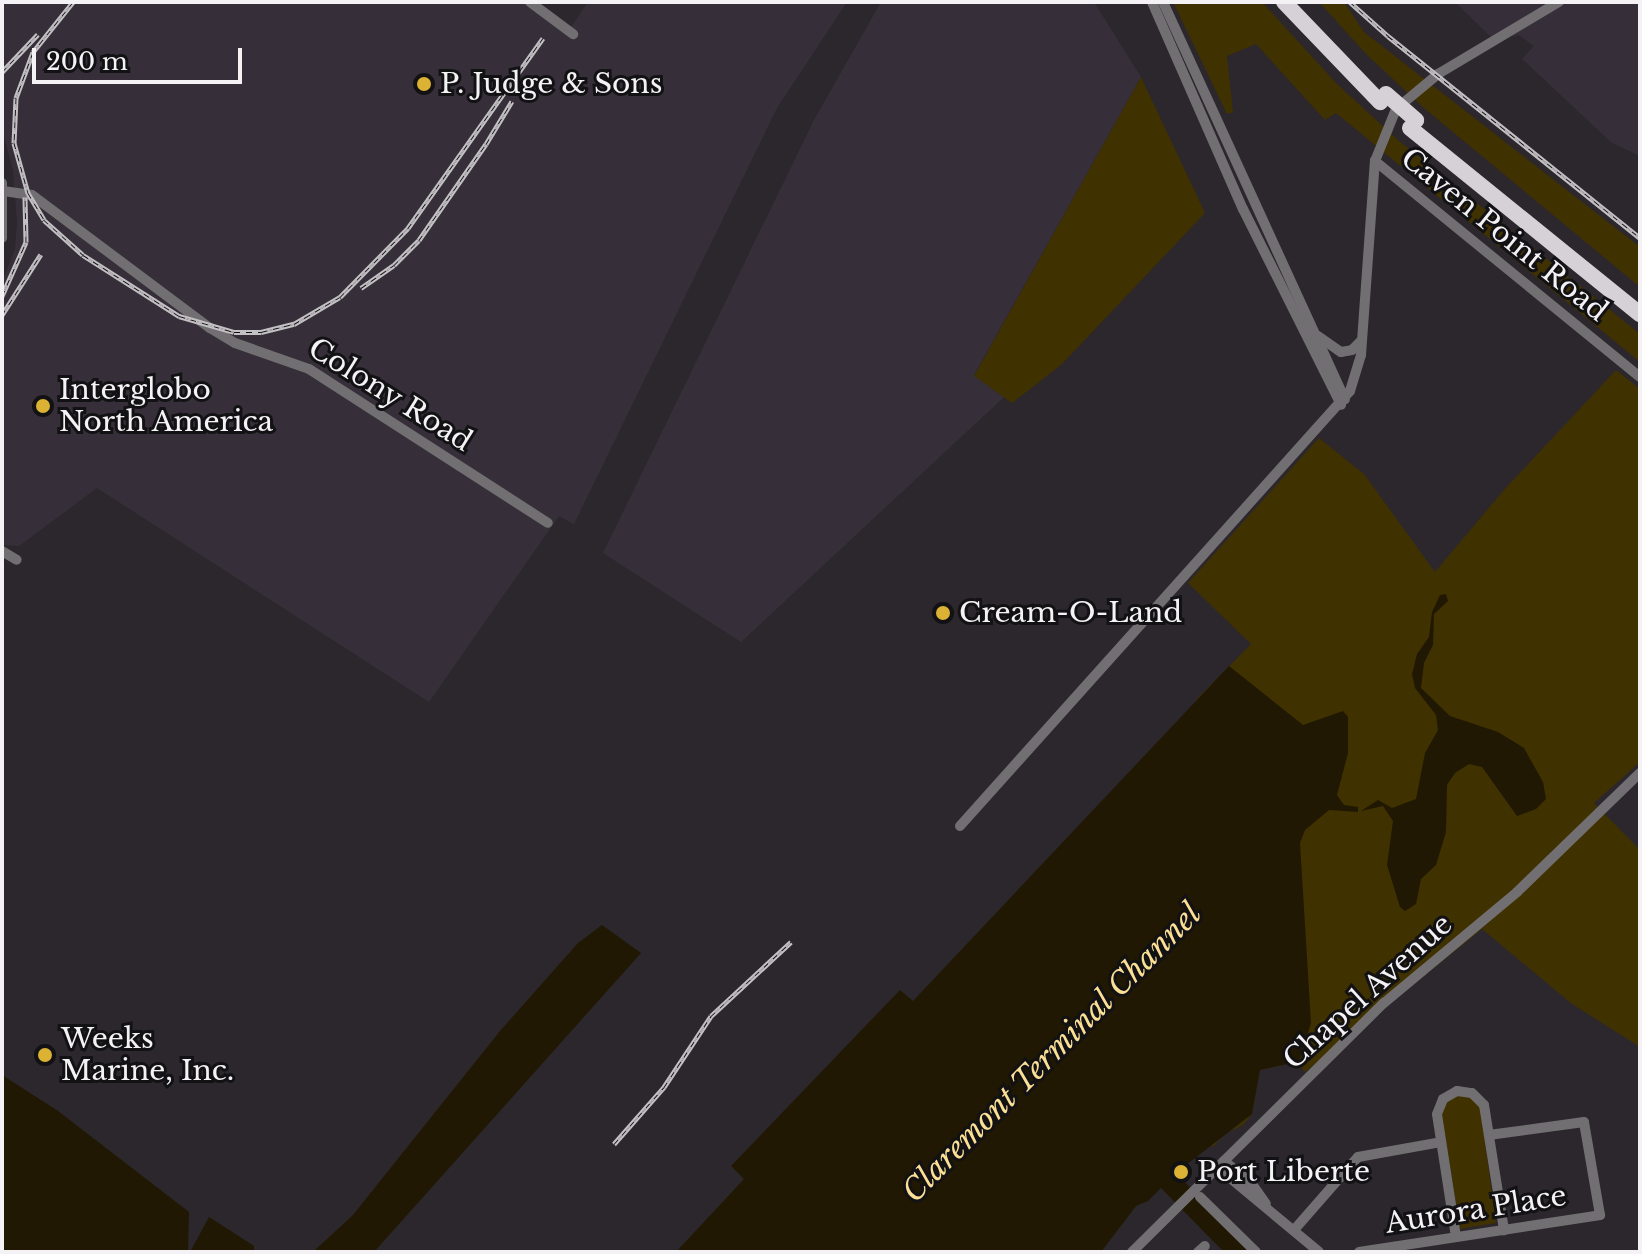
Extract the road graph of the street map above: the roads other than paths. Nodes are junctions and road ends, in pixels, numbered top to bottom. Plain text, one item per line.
1 (530, 2) edge
2 (1152, 2) edge
3 (1163, 2) edge
4 (1284, 2) edge
5 (1296, 2) edge
6 (1559, 2) edge
7 (573, 34) dead end
8 (1383, 98) junction
9 (1413, 124) junction
10 (1375, 161) junction
11 (3, 187) edge
12 (2, 238) edge
13 (1640, 301) edge
14 (1640, 314) edge
15 (1316, 334) junction
16 (1362, 340) junction
17 (1640, 377) edge
18 (1343, 402) junction
19 (548, 523) dead end
20 (2, 551) edge
21 (17, 560) dead end
22 (1640, 773) edge
23 (960, 826) dead end
24 (1489, 1135) junction
25 (1441, 1142) junction
26 (1221, 1164) junction
27 (1197, 1194) junction
28 (1294, 1230) junction
29 (1504, 1230) junction
30 (1456, 1237) junction
31 (1409, 1248) edge
32 (1132, 1252) edge
33 (1256, 1252) edge
34 (1319, 1252) edge
35 (1359, 1252) edge

1 - 7 street
2 - 18 street
3 - 15 street
4 - 8 highway
5 - 8 highway
6 - 10 street
8 - 9 highway
9 - 13 highway
9 - 14 highway
10 - 16 street
10 - 17 street, Caven Point Road
11 - 12 street
11 - 19 street, Colony Road
15 - 16 street
15 - 18 street
16 - 18 street
18 - 23 street
20 - 21 street
22 - 26 street, Chapel Avenue
24 - 25 street
24 - 29 street
24 - 29 street, Aurora Place
25 - 28 street
25 - 30 street
26 - 27 street, Chapel Avenue
26 - 28 street
27 - 32 street, Chapel Avenue
27 - 33 street
28 - 34 street
29 - 30 street, Aurora Place
30 - 31 street, Aurora Place
31 - 35 street, Aurora Place

